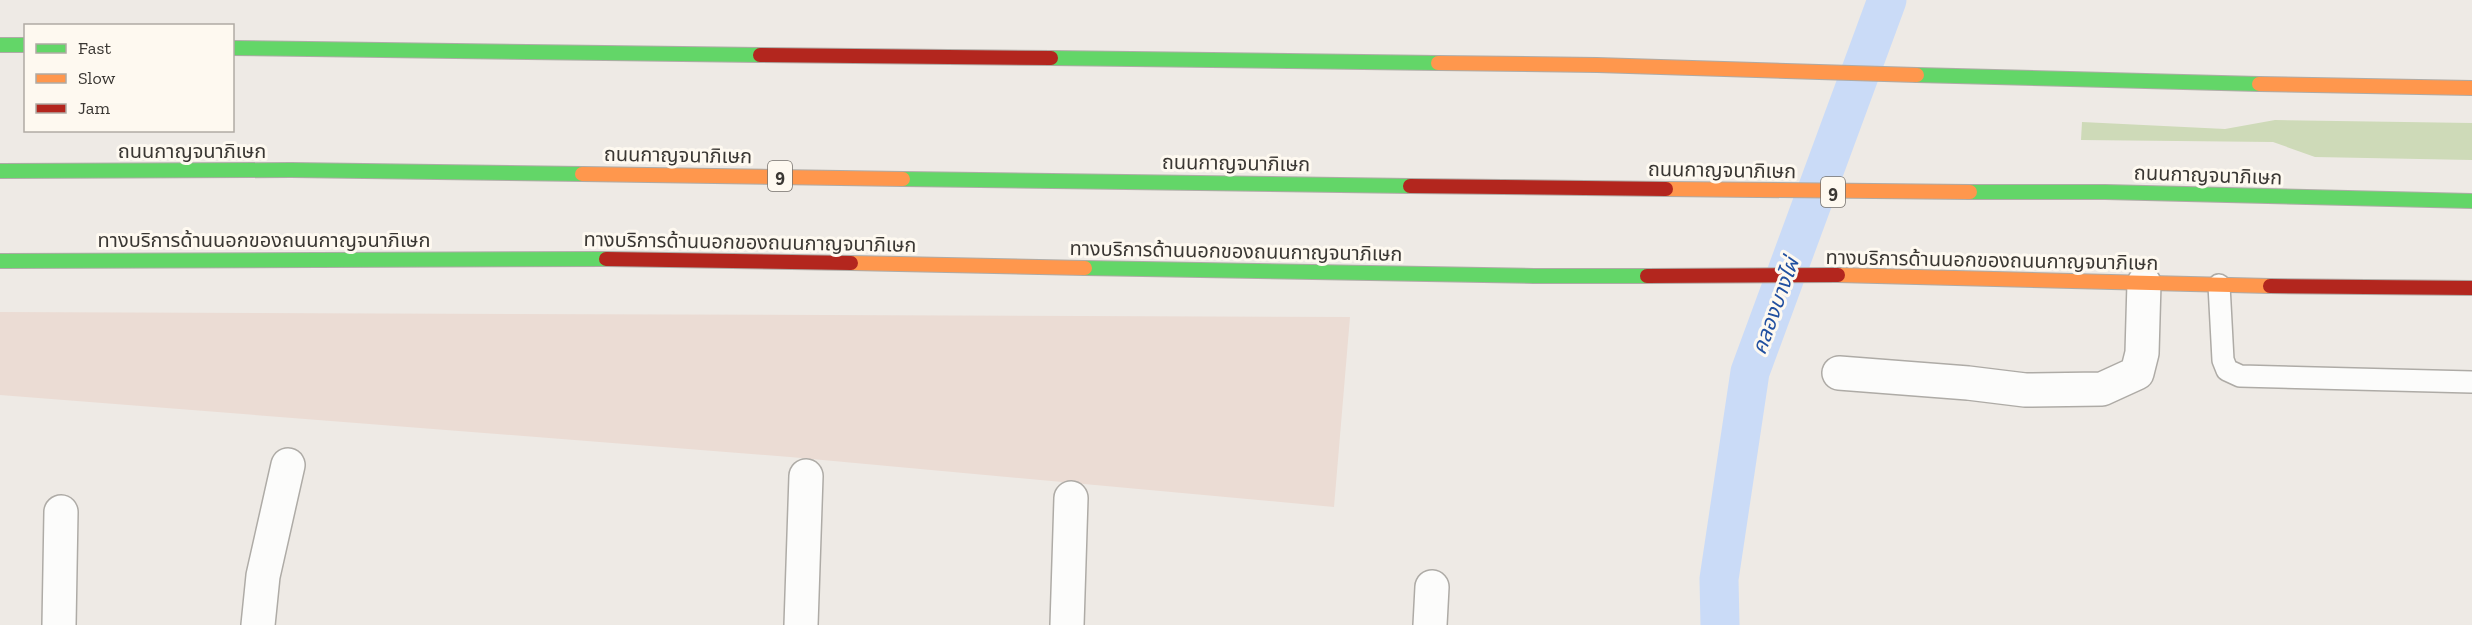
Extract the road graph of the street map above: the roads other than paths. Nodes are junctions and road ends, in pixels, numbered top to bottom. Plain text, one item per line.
1 (0, 45) edge
2 (24, 45) edge
3 (234, 48) edge
4 (2472, 88) edge
5 (0, 171) edge
6 (2472, 201) edge
7 (0, 261) edge
8 (2144, 283) junction
9 (2219, 285) junction
10 (2472, 288) edge
11 (1839, 373) dead end
12 (2472, 382) edge
13 (288, 465) dead end
14 (806, 476) dead end
15 (1071, 498) dead end
16 (61, 512) dead end
17 (1432, 587) dead end
18 (59, 625) edge
19 (258, 625) edge
20 (801, 625) edge
21 (1066, 625) edge
22 (1430, 625) edge

1 - 2 main road
3 - 4 main road
5 - 6 main road, ถนนกาญจนาภิเษก / 9
7 - 8 main road, ทางบริการด้านนอกของถนนกาญจนาภิเษก
8 - 9 main road, ทางบริการด้านนอกของถนนกาญจนาภิเษก
8 - 11 street
9 - 10 main road, ทางบริการด้านนอกของถนนกาญจนาภิเษก
9 - 12 lane
13 - 19 street
14 - 20 street
15 - 21 street
16 - 18 street
17 - 22 street

